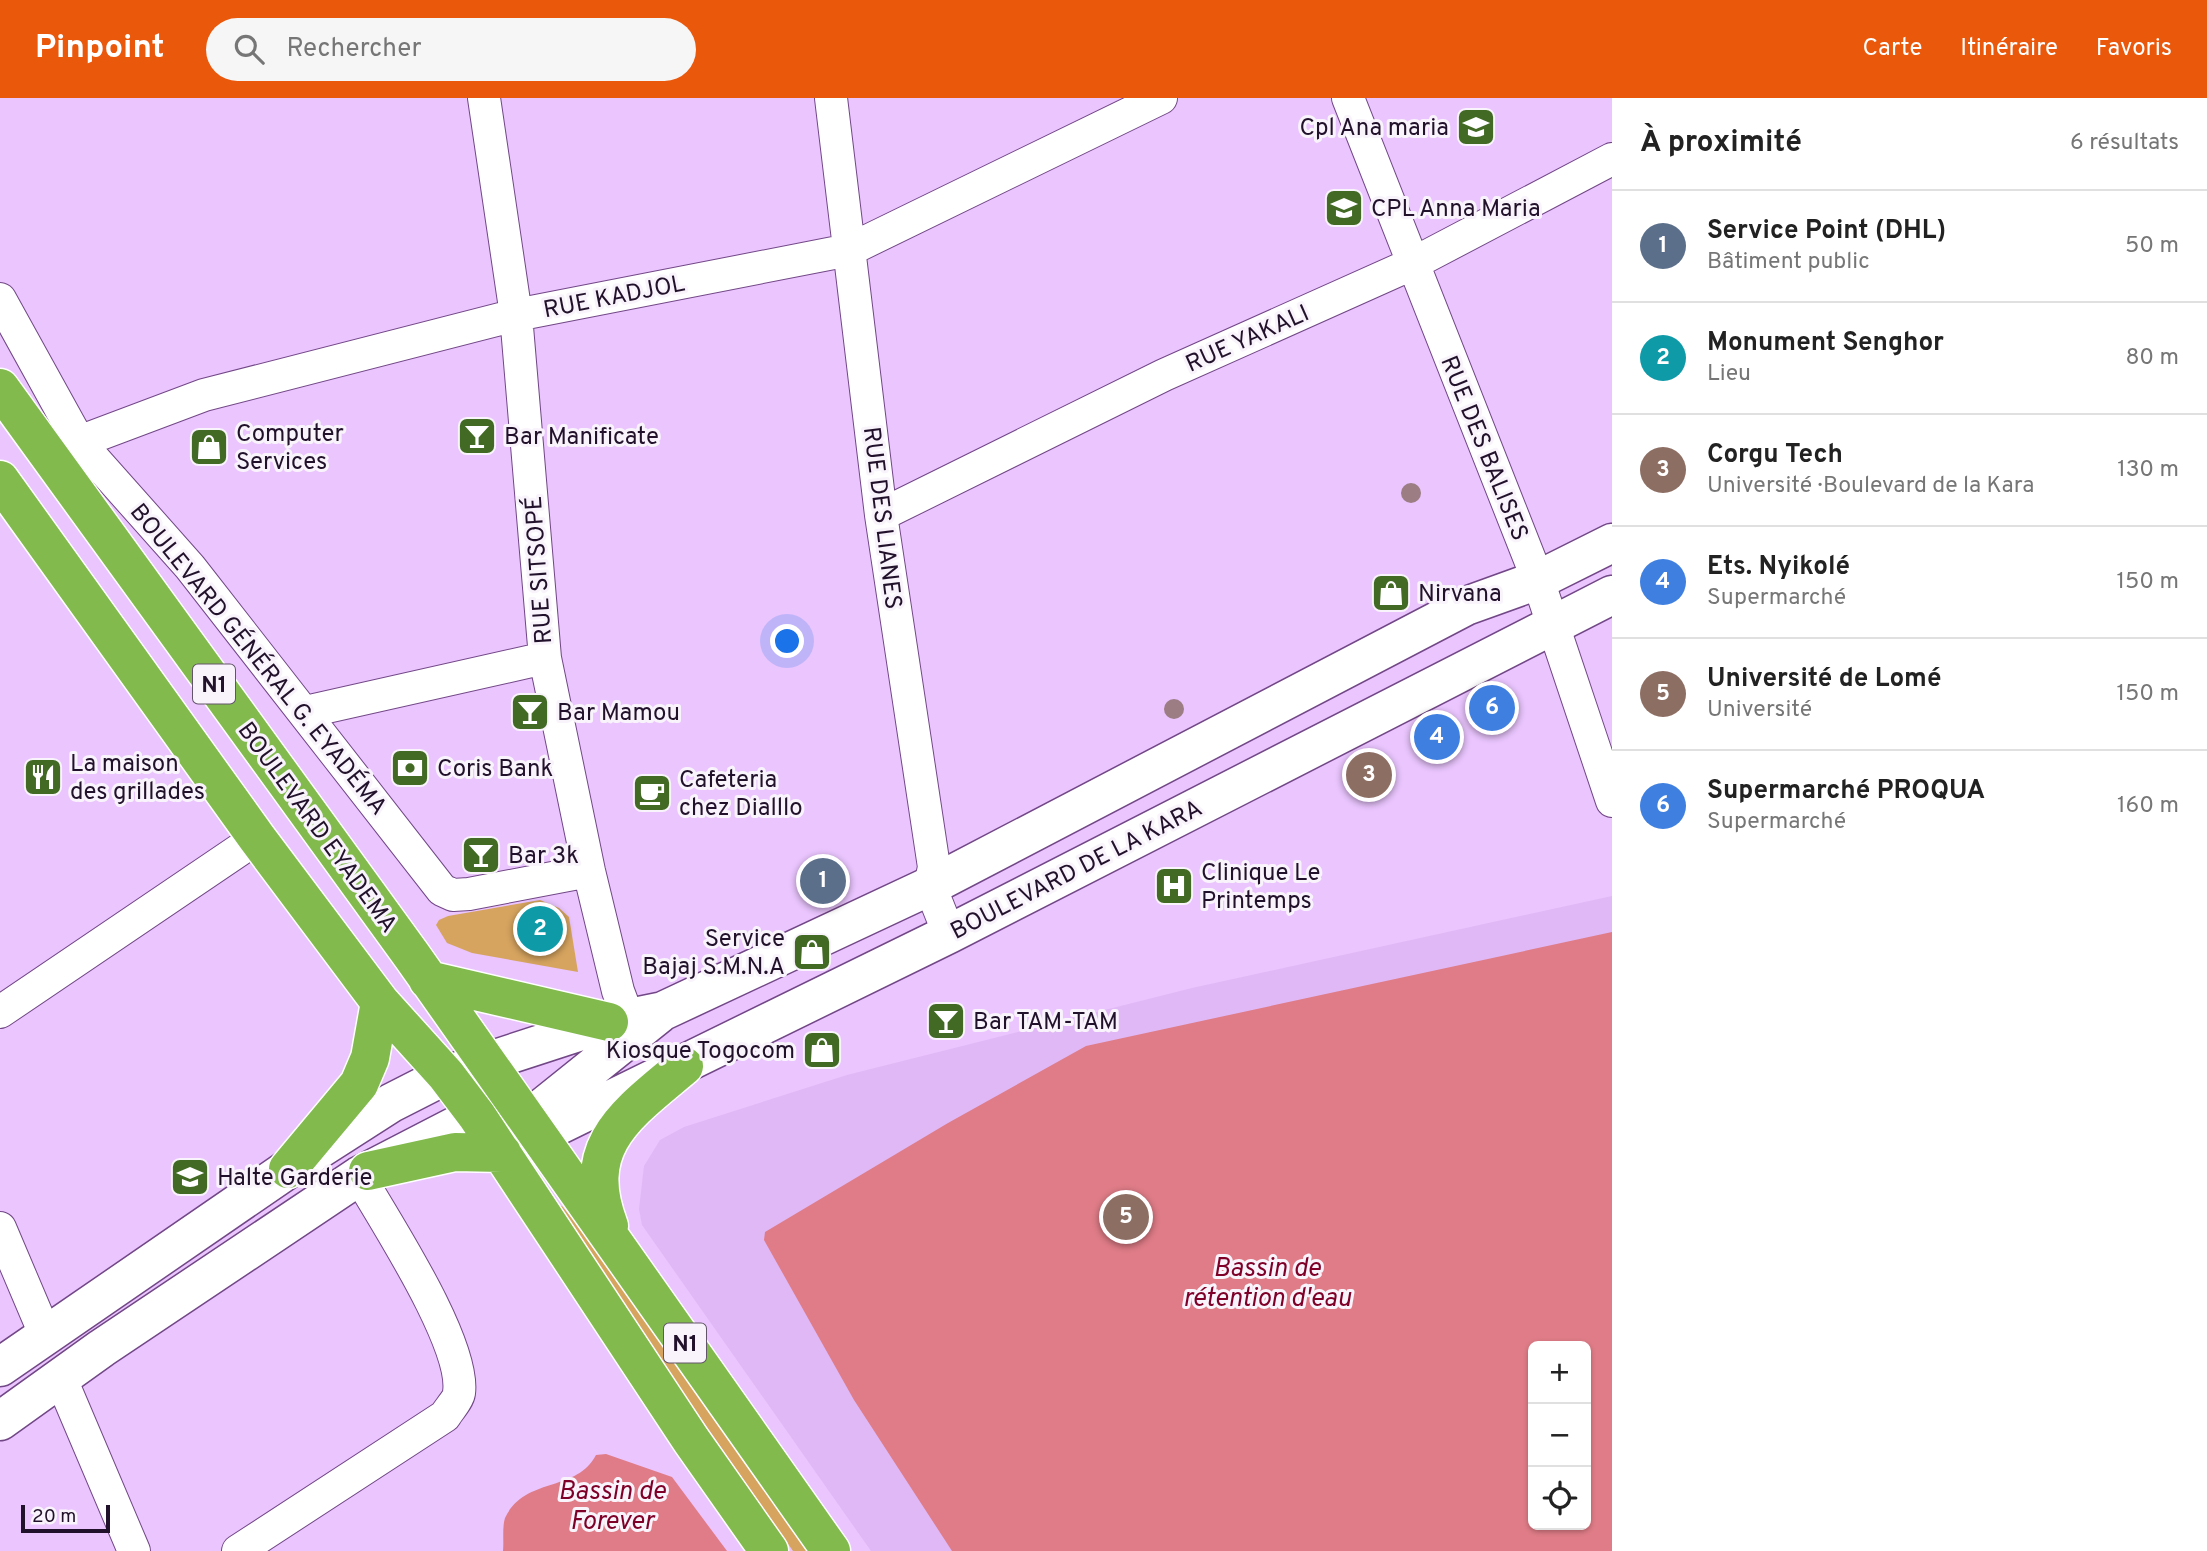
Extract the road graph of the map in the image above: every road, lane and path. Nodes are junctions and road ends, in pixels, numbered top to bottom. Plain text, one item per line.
1 (484, 98) edge
2 (831, 98) edge
3 (1161, 98) edge
4 (1348, 98) edge
5 (1612, 159) edge
6 (849, 250) junction
7 (1412, 264) junction
8 (0, 299) edge
9 (516, 315) junction
10 (0, 388) edge
11 (67, 453) junction
12 (0, 480) edge
13 (881, 515) junction
14 (1612, 543) edge
15 (1531, 564) junction
16 (1612, 596) edge
17 (1557, 635) junction
18 (545, 658) junction
19 (305, 712) junction
20 (1612, 801) edge
21 (257, 838) junction
22 (589, 871) junction
23 (930, 886) junction
24 (949, 934) junction
25 (428, 980) junction
26 (380, 1002) junction
27 (0, 1012) edge
28 (633, 1021) junction
29 (485, 1063) junction
30 (684, 1066) junction
31 (446, 1075) junction
32 (525, 1118) junction
33 (492, 1138) junction
34 (288, 1169) junction
35 (364, 1174) junction
36 (0, 1228) edge
37 (616, 1244) junction
38 (45, 1334) junction
39 (0, 1367) edge
40 (61, 1379) junction
41 (0, 1421) edge
42 (134, 1551) edge
43 (237, 1551) edge
44 (769, 1551) edge
45 (831, 1551) edge

1 - 9 street, RUE SITSOPÉ
2 - 6 street, RUE DES LIANES
3 - 6 street, RUE KADJOL
4 - 7 street, RUE DES BALISES
5 - 7 street, RUE YAKALI
6 - 9 street, RUE KADJOL
6 - 13 street, RUE DES LIANES
7 - 13 street, RUE YAKALI
7 - 15 street, RUE DES BALISES
8 - 11 street, BOULEVARD GÉNÉRAL G. EYADÉMA
9 - 11 street, RUE KADJOL
9 - 18 street, RUE SITSOPÉ
10 - 11 highway, BOULEVARD EYADEMA / N1
11 - 19 street, BOULEVARD GÉNÉRAL G. EYADÉMA
11 - 25 highway, BOULEVARD EYADEMA / N1
12 - 21 highway, N1
13 - 23 street, RUE DES LIANES
14 - 15 main road, BOULEVARD DE LA KARA
15 - 17 street, RUE DES BALISES
15 - 23 main road, BOULEVARD DE LA KARA
16 - 17 main road, BOULEVARD DE LA KARA
17 - 20 street, RUE DES BALISES
17 - 24 main road, BOULEVARD DE LA KARA
18 - 19 street
18 - 22 street, RUE SITSOPÉ
19 - 22 street, BOULEVARD GÉNÉRAL G. EYADÉMA
21 - 26 highway, N1
21 - 27 street
22 - 28 street, RUE SITSOPÉ
23 - 24 street, RUE DES LIANES
23 - 28 main road, BOULEVARD DE LA KARA
24 - 30 main road, BOULEVARD DE LA KARA
25 - 28 highway
25 - 29 highway, BOULEVARD EYADEMA / N1
26 - 31 highway, N1
26 - 34 highway
28 - 29 main road, BOULEVARD DE LA KARA
28 - 32 main road, BOULEVARD DE LA KARA
29 - 31 main road, BOULEVARD DE LA KARA
29 - 32 highway, BOULEVARD EYADEMA / N1
30 - 32 main road, BOULEVARD DE LA KARA
30 - 37 highway
31 - 33 highway, N1
31 - 34 main road, BOULEVARD DE LA KARA
32 - 33 main road
32 - 37 highway, BOULEVARD EYADEMA / N1
33 - 35 highway
33 - 44 highway, N1
34 - 38 main road, BOULEVARD DE LA KARA
35 - 40 main road
35 - 43 street
36 - 38 street
37 - 45 highway, BOULEVARD EYADEMA / N1
38 - 39 main road, BOULEVARD DE LA KARA
40 - 41 main road
40 - 42 street

